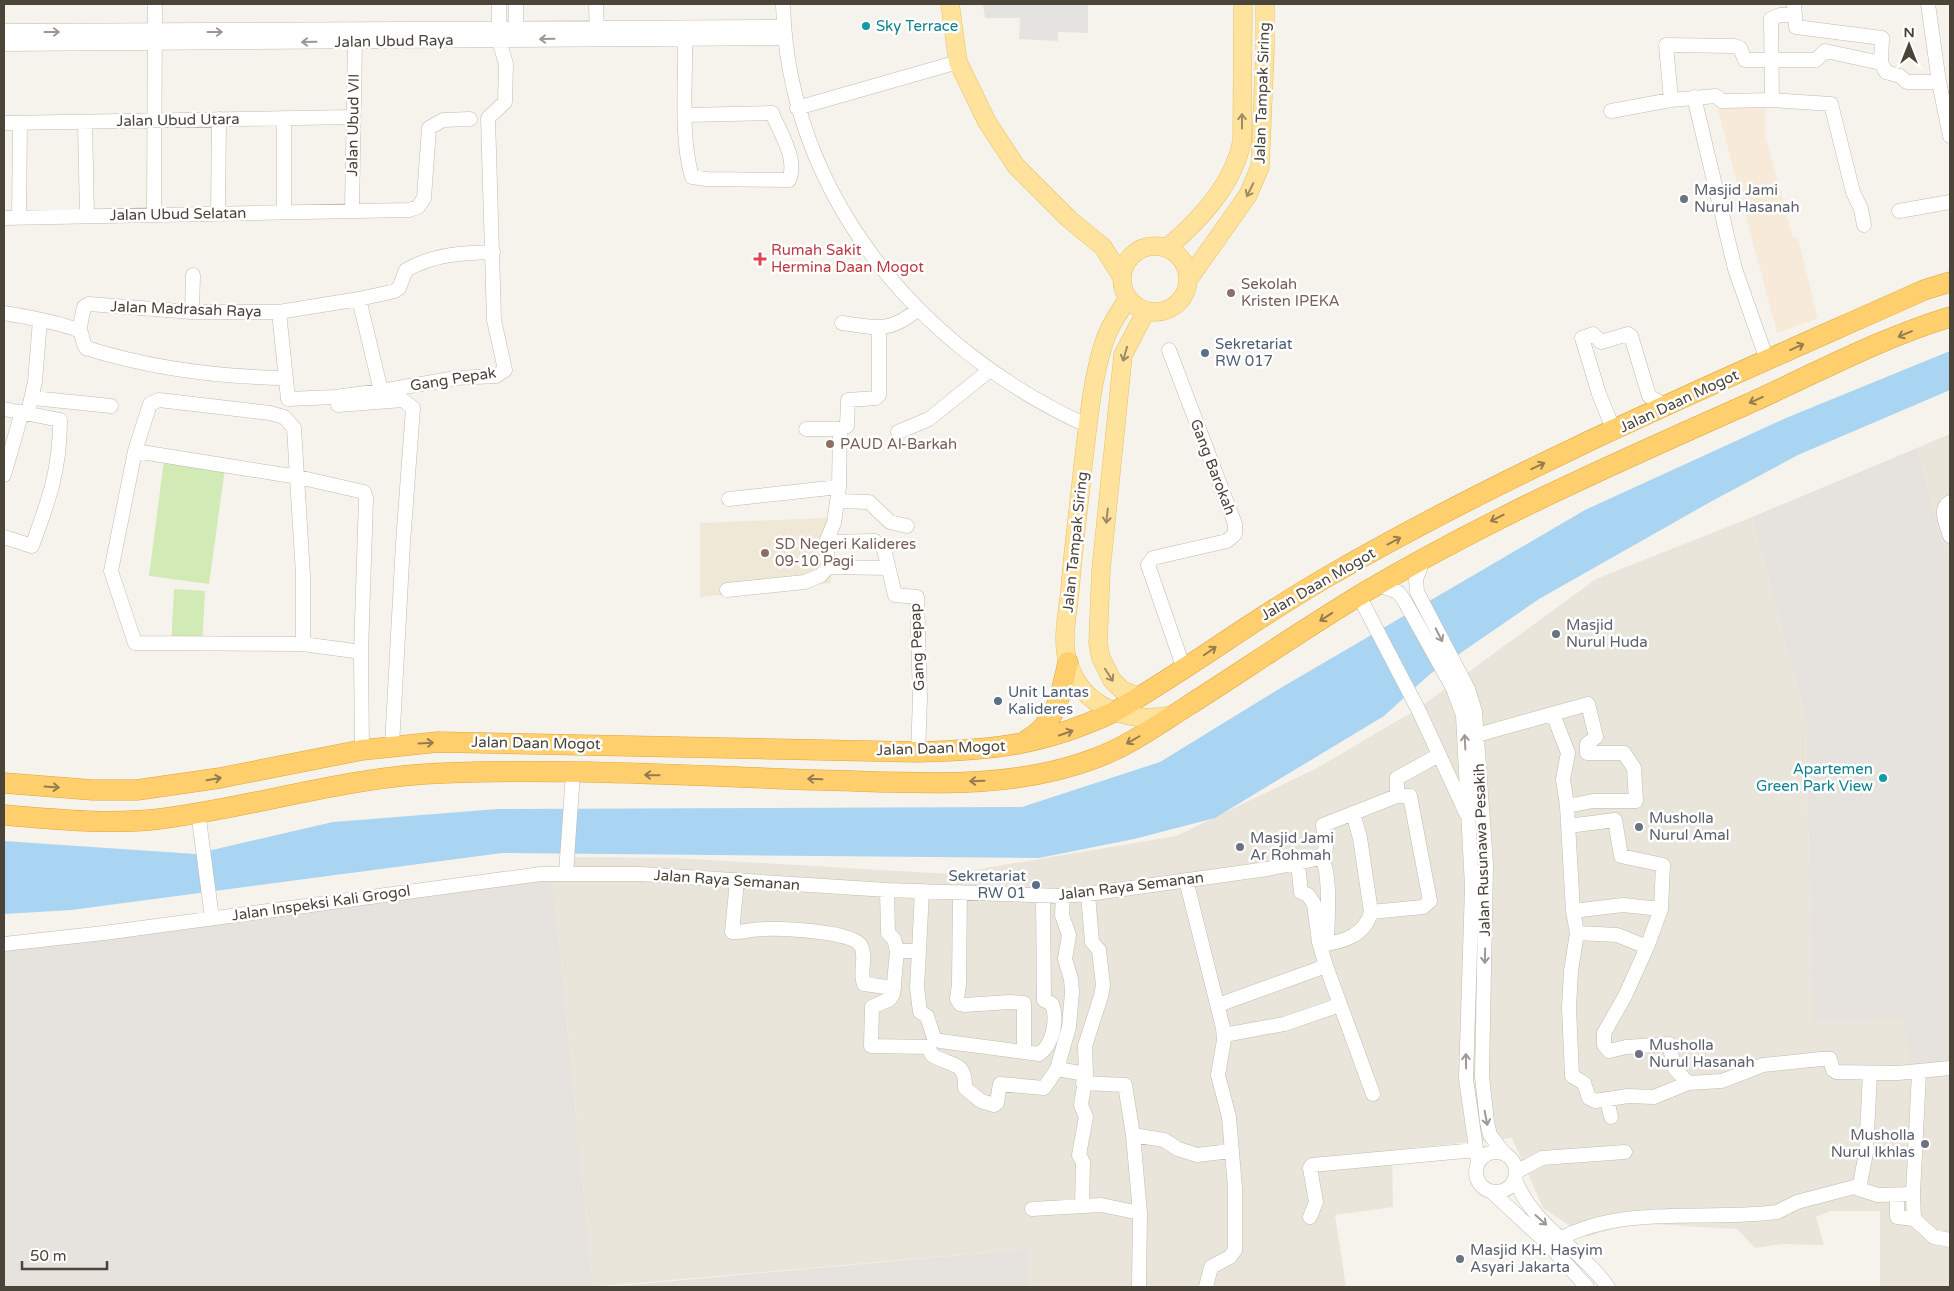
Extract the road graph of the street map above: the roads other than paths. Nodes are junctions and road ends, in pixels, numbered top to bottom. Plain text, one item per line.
1 (155, 4) edge
2 (499, 4) edge
3 (516, 4) edge
4 (596, 4) edge
5 (782, 4) edge
6 (950, 4) edge
7 (1243, 4) edge
8 (1265, 4) edge
9 (1928, 4) edge
10 (1794, 9) edge
11 (4, 31) edge
12 (784, 32) junction
13 (597, 33) junction
14 (499, 34) junction
15 (482, 35) junction
16 (516, 35) junction
17 (155, 38) junction
18 (685, 39) junction
19 (354, 41) junction
20 (4, 44) edge
21 (1771, 61) junction
22 (958, 62) junction
23 (1881, 63) junction
24 (506, 64) junction
25 (1936, 83) junction
26 (1694, 97) junction
27 (1671, 100) junction
28 (1772, 100) junction
29 (798, 108) junction
30 (1611, 112) dead end
31 (686, 115) junction
32 (353, 117) junction
33 (284, 118) junction
34 (470, 118) dead end
35 (219, 120) junction
36 (154, 121) junction
37 (85, 122) junction
38 (4, 123) edge
39 (20, 123) junction
40 (1950, 136) edge
41 (1950, 202) edge
42 (352, 210) junction
43 (284, 211) junction
44 (1899, 211) dead end
45 (218, 213) junction
46 (154, 214) junction
47 (87, 216) junction
48 (4, 218) edge
49 (19, 218) junction
50 (1864, 226) dead end
51 (1102, 247) junction
52 (1167, 248) junction
53 (493, 252) junction
54 (1132, 255) junction
55 (193, 276) dead end
56 (1122, 277) junction
57 (1188, 280) junction
58 (1950, 282) edge
59 (359, 299) junction
60 (1128, 299) junction
61 (918, 309) junction
62 (1146, 311) junction
63 (192, 312) junction
64 (279, 312) junction
65 (4, 313) edge
66 (1950, 317) edge
67 (40, 320) junction
68 (842, 323) dead end
69 (878, 329) junction
70 (79, 331) junction
71 (1169, 350) dead end
72 (1767, 360) junction
73 (990, 370) junction
74 (286, 378) junction
75 (380, 391) junction
76 (33, 398) junction
77 (288, 399) junction
78 (111, 406) dead end
79 (1666, 406) junction
80 (4, 409) edge
81 (25, 412) junction
82 (1088, 426) junction
83 (1621, 428) junction
84 (806, 429) dead end
85 (840, 429) junction
86 (898, 432) dead end
87 (1594, 440) junction
88 (1642, 450) junction
89 (135, 451) junction
90 (1604, 468) junction
91 (4, 475) edge
92 (298, 476) junction
93 (838, 494) junction
94 (728, 499) dead end
95 (1950, 502) edge
96 (906, 526) dead end
97 (1950, 536) edge
98 (4, 537) edge
99 (826, 542) junction
100 (1425, 557) junction
101 (828, 567) junction
102 (887, 568) junction
103 (1072, 569) junction
104 (1101, 570) junction
105 (1378, 585) junction
106 (727, 590) dead end
107 (1359, 596) junction
108 (303, 644) junction
109 (361, 652) junction
110 (1068, 662) junction
111 (1184, 669) junction
112 (1459, 685) junction
113 (1140, 697) junction
114 (1114, 712) junction
115 (1174, 714) junction
116 (1553, 714) junction
117 (1477, 735) junction
118 (1019, 744) junction
119 (392, 746) junction
120 (730, 747) junction
121 (753, 748) junction
122 (362, 750) junction
123 (918, 752) junction
124 (1439, 755) junction
125 (730, 777) junction
126 (753, 778) junction
127 (573, 782) junction
128 (4, 784) edge
129 (1397, 796) junction
130 (1568, 806) junction
131 (1353, 813) junction
132 (4, 815) edge
133 (199, 816) junction
134 (1469, 819) junction
135 (1568, 826) junction
136 (1321, 858) junction
137 (1298, 864) junction
138 (567, 869) junction
139 (640, 874) joint
140 (1186, 880) junction
141 (737, 881) junction
142 (887, 890) junction
143 (922, 891) junction
144 (960, 892) junction
145 (1088, 894) junction
146 (1044, 896) junction
147 (1062, 896) junction
148 (1661, 909) junction
149 (1573, 911) junction
150 (1371, 912) junction
151 (212, 916) junction
152 (1577, 933) junction
153 (4, 944) edge
154 (1324, 945) junction
155 (1647, 947) junction
156 (897, 951) junction
157 (919, 951) junction
158 (1326, 966) junction
159 (894, 988) junction
160 (1218, 1005) junction
161 (1340, 1006) junction
162 (1224, 1035) junction
163 (1024, 1052) junction
164 (1950, 1068) edge
165 (1057, 1070) junction
166 (1919, 1072) junction
167 (1870, 1073) junction
168 (1085, 1079) junction
169 (1688, 1082) junction
170 (1373, 1094) dead end
171 (1607, 1100) junction
172 (1611, 1117) dead end
173 (1133, 1135) junction
174 (1231, 1151) junction
175 (1625, 1152) dead end
176 (1504, 1154) junction
177 (1477, 1156) junction
178 (1516, 1175) junction
179 (1858, 1186) junction
180 (1493, 1193) junction
181 (1913, 1194) junction
182 (1897, 1196) junction
183 (1082, 1206) junction
184 (1032, 1208) dead end
185 (1140, 1213) junction
186 (1310, 1217) dead end
187 (1914, 1219) junction
188 (1950, 1240) edge
189 (1555, 1241) junction
190 (1139, 1287) edge
191 (1206, 1287) edge
192 (1587, 1287) edge
193 (1608, 1287) edge

1 - 17 street
2 - 14 street
3 - 16 street
4 - 13 street
5 - 12 street
6 - 22 main road
52 -> 7 main road, Jalan Tampak Siring
8 -> 57 main road, Jalan Tampak Siring
9 - 25 street
10 - 21 street
10 - 23 street
11 -> 17 street, Jalan Ubud Raya
12 - 13 street, Jalan Ubud Raya
12 - 18 street, Jalan Ubud Raya
12 - 29 street
13 - 16 street, Jalan Ubud Raya
13 - 18 street, Jalan Ubud Raya
14 - 15 street, Jalan Ubud Raya
14 - 16 street, Jalan Ubud Raya
14 - 24 street
17 -> 15 street, Jalan Ubud Raya
15 - 19 street, Jalan Ubud Raya
16 - 24 street
19 -> 17 street, Jalan Ubud Raya
17 - 20 street, Jalan Ubud Raya
17 - 36 street
18 - 31 street
19 - 32 street, Jalan Ubud VII
21 - 23 street
21 - 27 street
21 - 28 street
22 - 29 street
22 - 51 main road
23 - 25 street
24 - 53 street, Gang Pepak
25 - 40 street
26 - 27 street
26 - 28 street
26 - 72 street
27 - 30 street
28 - 50 street
29 - 61 street
31 - 31 street
32 - 33 street, Jalan Ubud Utara
32 - 42 street, Jalan Ubud VII
33 - 35 street, Jalan Ubud Utara
33 - 43 street
34 - 42 street, Jalan Ubud Selatan
35 - 36 street, Jalan Ubud Utara
35 - 45 street
36 - 37 street, Jalan Ubud Utara
36 - 46 street
37 - 39 street, Jalan Ubud Utara
37 - 47 street
38 - 39 street, Jalan Ubud Utara
39 - 49 street
41 - 44 street
42 - 43 street, Jalan Ubud Selatan
43 - 45 street, Jalan Ubud Selatan
45 - 46 street, Jalan Ubud Selatan
46 - 47 street, Jalan Ubud Selatan
47 - 49 street, Jalan Ubud Selatan
48 - 49 street, Jalan Ubud Selatan
51 - 54 main road
51 - 56 main road
52 - 54 main road
52 - 57 main road
53 - 59 street
53 - 75 street, Gang Pepak
54 - 56 main road
55 - 63 street
56 - 60 main road
57 - 62 main road
72 -> 58 highway, Jalan Daan Mogot
59 - 64 street
59 - 75 street
60 - 62 main road
60 - 82 main road, Jalan Tampak Siring
61 - 69 street
61 - 73 street
62 -> 104 main road, Jalan Tampak Siring
63 - 64 street, Jalan Madrasah Raya
63 - 70 street, Jalan Madrasah Raya
64 - 74 street, Jalan Madrasah Raya
65 - 67 street
66 -> 88 highway, Jalan Daan Mogot
67 - 70 street
67 - 76 street
68 - 69 street
69 - 85 street
70 - 74 street
71 - 111 street, Gang Barokah
72 - 79 highway, Jalan Daan Mogot
73 - 82 street
73 - 86 street
74 - 77 street, Jalan Madrasah Raya
75 - 77 street, Gang Pepak
76 - 78 street
76 - 81 street
77 - 119 street
79 - 83 highway, Jalan Daan Mogot
79 - 83 street
80 - 81 street
81 - 91 street
81 - 98 street
82 - 103 main road, Jalan Tampak Siring
83 - 87 highway, Jalan Daan Mogot
83 - 88 highway
84 - 85 street
85 - 93 street
87 - 90 highway
111 -> 87 highway, Jalan Daan Mogot
88 - 90 highway, Jalan Daan Mogot
89 - 92 street
89 - 92 street
89 - 108 street
90 -> 100 highway, Jalan Daan Mogot
92 - 108 street
92 - 109 street
93 - 94 street
93 - 96 street
93 - 99 street
95 - 97 street
99 - 101 street
99 - 102 street
100 - 105 highway, Jalan Daan Mogot
100 -> 112 street, Jalan Rusunawa Pesakih
101 - 102 street
101 - 106 street
102 - 123 street, Gang Pepap
103 - 104 main road
103 - 110 main road, Jalan Tampak Siring
104 -> 113 main road, Jalan Tampak Siring
105 - 107 highway, Jalan Daan Mogot
105 - 112 street, Jalan Rusunawa Pesakih
107 -> 115 highway, Jalan Daan Mogot
107 - 124 street, Jalan Rusunawa Pesakih
108 - 109 street
109 - 122 street
110 - 114 main road, Jalan Tampak Siring
110 - 118 highway
111 - 113 highway, Jalan Daan Mogot
112 - 117 street, Jalan Rusunawa Pesakih
134 -> 112 street, Jalan Rusunawa Pesakih
113 - 114 highway, Jalan Daan Mogot
114 - 115 main road, Jalan Tampak Siring
118 -> 114 highway, Jalan Daan Mogot
115 -> 126 highway, Jalan Daan Mogot
116 - 117 street
116 - 130 street
116 - 130 street
117 -> 176 street, Jalan Rusunawa Pesakih
118 - 123 highway, Jalan Daan Mogot
119 -> 120 highway, Jalan Daan Mogot
119 - 122 highway, Jalan Daan Mogot
120 - 121 highway, Jalan Daan Mogot
120 - 125 highway
121 - 123 highway, Jalan Daan Mogot
121 - 126 highway
128 -> 122 highway, Jalan Daan Mogot
124 - 129 street
124 - 134 street, Jalan Rusunawa Pesakih
125 - 126 highway, Jalan Daan Mogot
125 -> 127 highway, Jalan Daan Mogot
127 - 133 highway, Jalan Daan Mogot
127 - 138 street
129 - 131 street
129 - 150 street
130 - 135 street
131 - 136 street
131 - 150 street
132 - 133 highway, Jalan Daan Mogot
133 - 151 street
177 -> 134 street, Jalan Rusunawa Pesakih
135 - 148 street
135 - 149 street
136 - 137 street, Jalan Raya Semanan
136 - 154 street
137 - 140 street, Jalan Raya Semanan
137 - 154 street
138 - 139 street, Jalan Inspeksi Kali Grogol
138 - 151 street, Jalan Inspeksi Kali Grogol
139 - 141 street, Jalan Raya Semanan
140 - 145 street, Jalan Raya Semanan
140 - 160 street
141 - 142 street, Jalan Raya Semanan
141 - 159 street
142 - 143 street, Jalan Raya Semanan
142 - 156 street
143 - 144 street, Jalan Raya Semanan
143 - 157 street
144 - 146 street, Jalan Raya Semanan
144 - 163 street
145 - 147 street, Jalan Raya Semanan
145 - 168 street
146 - 147 street, Jalan Raya Semanan
146 - 163 street
147 - 165 street
148 - 149 street
148 - 155 street
149 - 152 street
150 - 154 street
151 - 153 street, Jalan Inspeksi Kali Grogol
152 - 155 street
152 - 171 street
154 - 158 street
155 - 169 street
156 - 157 street
156 - 159 street
157 - 163 street
158 - 160 street
158 - 161 street
159 - 165 street
160 - 162 street
161 - 162 street
161 - 170 street
162 - 174 street
164 - 166 street
165 - 168 street
166 - 167 street
166 - 181 street
167 - 169 street
167 - 179 street
168 - 173 street
168 - 183 street
169 - 171 street
171 - 172 street
173 - 174 street
173 - 185 street
174 - 191 street
175 - 178 street
176 - 177 street
176 - 178 street
177 - 180 street
177 - 186 street
178 - 180 street
178 -> 189 street
179 - 182 street
179 - 189 street
180 - 189 street
181 - 182 street
181 - 187 street
182 - 187 street
183 - 184 street
183 - 185 street
185 - 190 street
187 - 188 street
189 - 192 street
189 - 193 street

